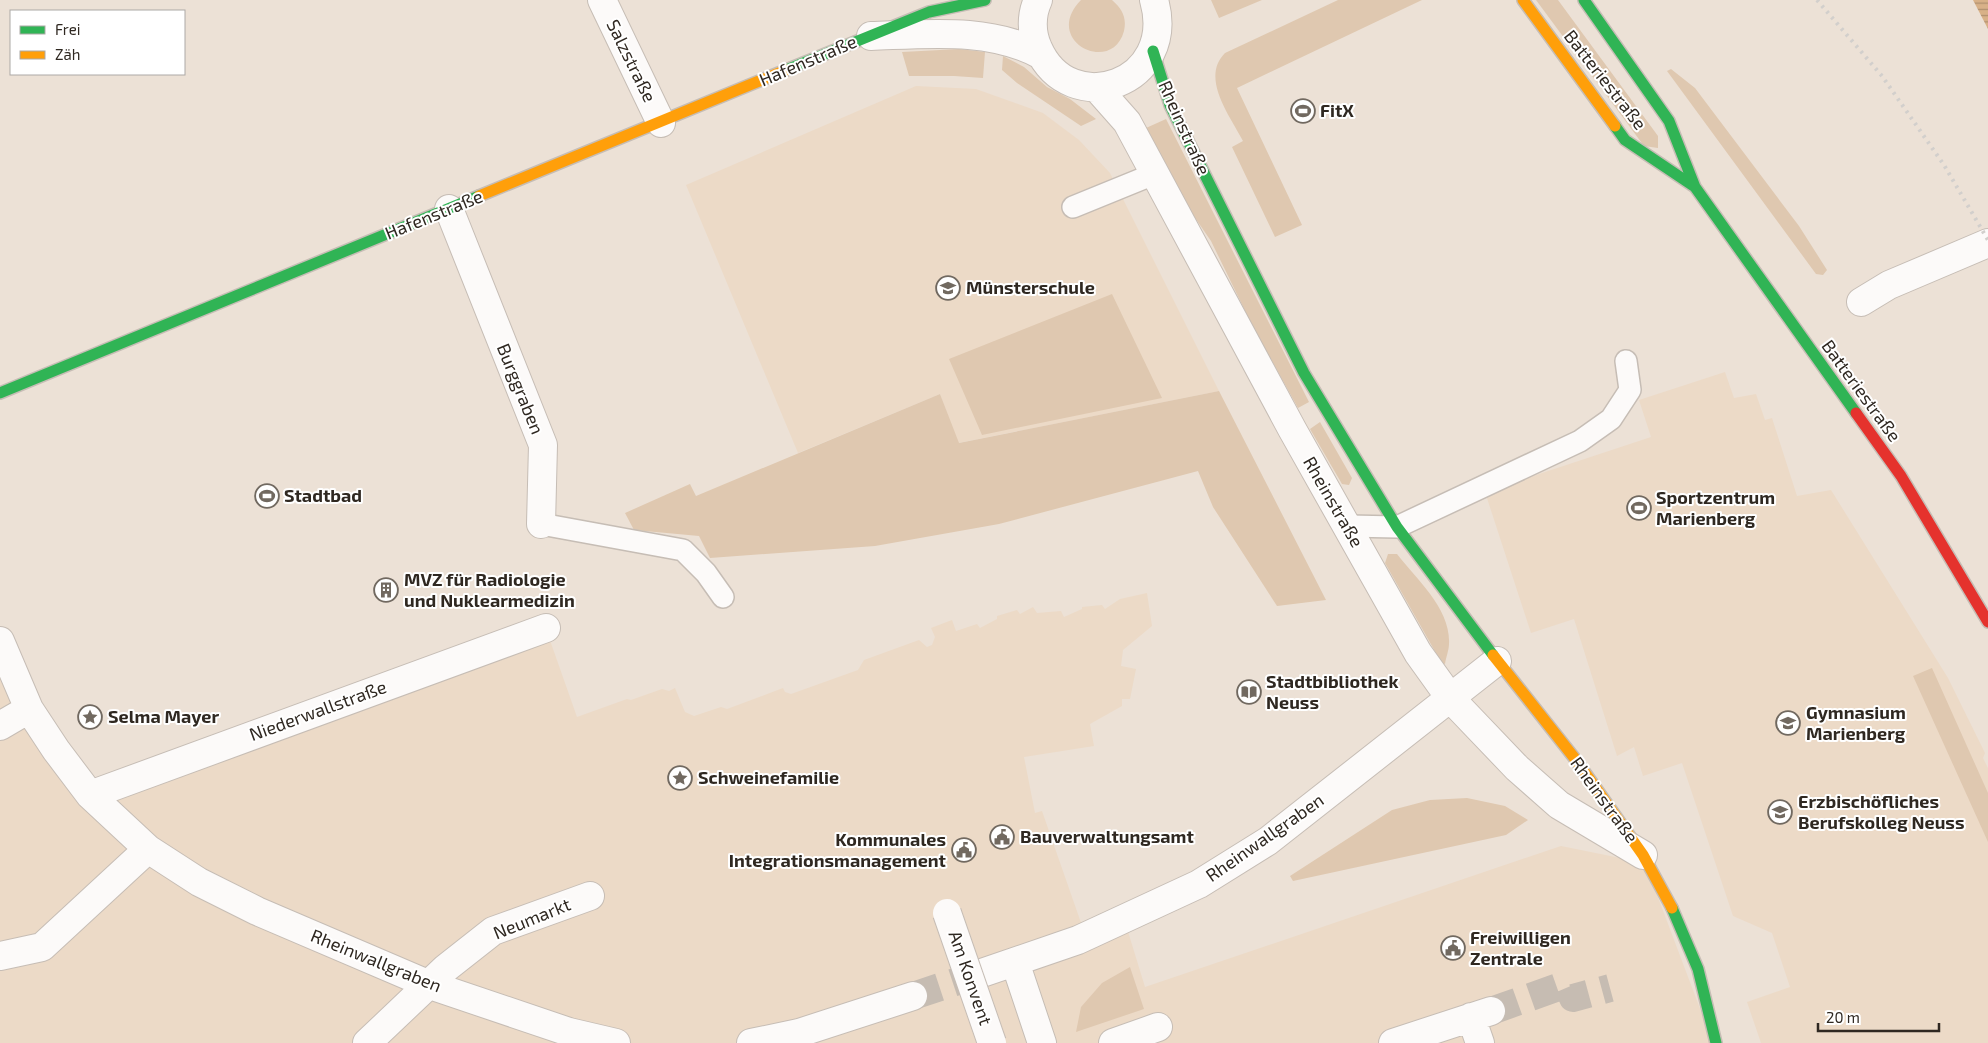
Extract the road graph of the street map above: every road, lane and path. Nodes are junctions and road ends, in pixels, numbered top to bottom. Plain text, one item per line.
1 (602, 0) edge
2 (985, 0) edge
3 (1038, 0) edge
4 (1154, 0) edge
5 (1523, 0) edge
6 (1584, 0) edge
7 (867, 37) junction
8 (1153, 52) junction
9 (1041, 56) junction
10 (1096, 87) junction
11 (661, 123) junction
12 (1154, 174) junction
13 (1695, 187) junction
14 (1073, 207) dead end
15 (449, 209) junction
16 (1988, 243) edge
17 (1861, 302) dead end
18 (1626, 360) dead end
19 (0, 393) edge
20 (541, 524) joint
21 (1348, 526) junction
22 (1398, 528) junction
23 (723, 597) dead end
24 (1988, 622) edge
25 (546, 628) dead end
26 (0, 641) edge
27 (1497, 662) junction
28 (1451, 699) junction
29 (30, 709) junction
30 (0, 726) edge
31 (90, 795) junction
32 (148, 849) junction
33 (1643, 855) junction
34 (590, 896) dead end
35 (947, 913) dead end
36 (0, 956) edge
37 (1015, 962) junction
38 (976, 975) tunnel mouth
39 (430, 985) junction
40 (913, 996) tunnel mouth
41 (1158, 1027) dead end
42 (367, 1043) edge
43 (616, 1043) edge
44 (751, 1043) edge
45 (992, 1043) edge
46 (1042, 1043) edge
47 (1113, 1043) edge
48 (1393, 1043) edge
49 (1480, 1043) edge
50 (1716, 1043) edge

1 - 11 street, Salzstraße
2 - 7 street, Hafenstraße
3 - 9 street, Hafenstraße
4 - 8 street, Hafenstraße
5 - 13 street, Batteriestraße
6 - 13 street, Batteriestraße
7 - 9 street, Hafenstraße
7 - 11 street, Hafenstraße
8 - 10 street, Hafenstraße
8 - 22 street, Rheinstraße
9 - 10 street, Hafenstraße
10 - 12 street, Rheinstraße
11 - 15 street, Hafenstraße
12 - 14 lane
12 - 21 street, Rheinstraße
13 - 24 street, Batteriestraße
15 - 19 street, Hafenstraße
15 - 20 street, Burggraben
16 - 17 street
18 - 22 lane
20 - 23 lane, Burggraben
21 - 22 lane
21 - 28 street, Rheinstraße
22 - 27 street, Rheinstraße
25 - 31 street, Niederwallstraße
26 - 29 street, Rheinwallgraben
27 - 28 street, Rheinwallgraben
27 - 33 street, Rheinstraße
28 - 33 street, Rheinstraße
28 - 37 street, Rheinwallgraben
29 - 30 street
29 - 31 street, Rheinwallgraben
31 - 32 street, Rheinwallgraben
32 - 36 street
32 - 39 street, Rheinwallgraben
33 - 50 street, Rheinstraße
34 - 39 street, Neumarkt
35 - 45 street, Am Konvent, bridge
37 - 38 street, Rheinwallgraben
37 - 46 street
39 - 42 street, Neumarkt
39 - 43 street, Rheinwallgraben
40 - 44 street
41 - 47 street
48 - 49 street

